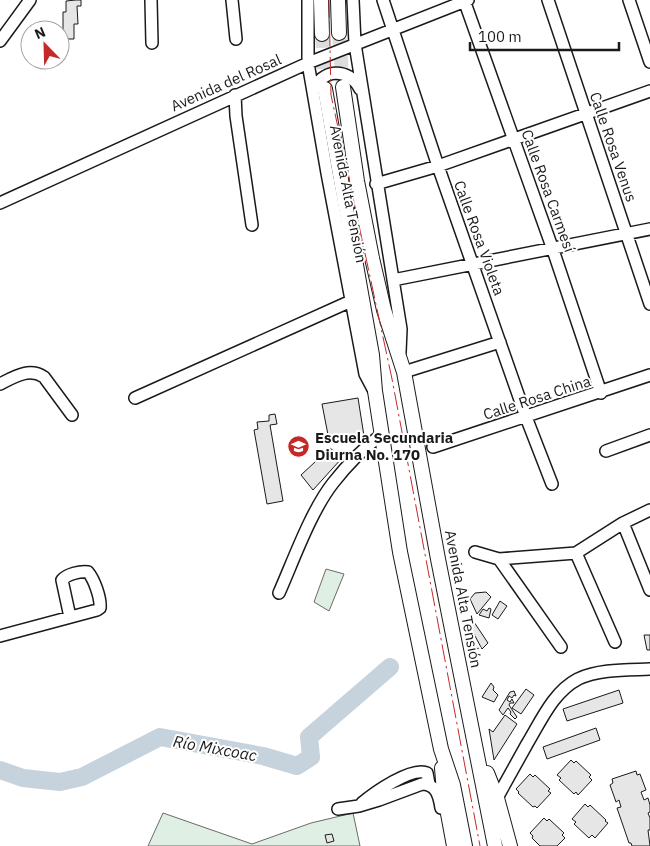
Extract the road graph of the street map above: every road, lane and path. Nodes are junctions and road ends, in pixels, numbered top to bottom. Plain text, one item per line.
1 (30, 0) edge
2 (151, 0) edge
3 (232, 0) edge
4 (308, 0) edge
5 (321, 0) edge
6 (338, 0) edge
7 (353, 0) edge
8 (383, 0) edge
9 (466, 0) edge
10 (548, 0) edge
11 (629, 0) edge
12 (392, 29) junction
13 (338, 33) tunnel mouth
14 (322, 34) tunnel mouth
15 (236, 39) dead end
16 (0, 41) edge
17 (152, 43) dead end
18 (355, 44) junction
19 (650, 62) edge
20 (308, 63) junction
21 (343, 87) tunnel mouth
22 (319, 90) junction
23 (650, 91) edge
24 (362, 93) junction
25 (235, 96) junction
26 (585, 114) junction
27 (513, 140) junction
28 (438, 166) junction
29 (376, 184) junction
30 (0, 202) edge
31 (252, 225) dead end
32 (650, 229) edge
33 (627, 234) junction
34 (552, 248) junction
35 (474, 265) junction
36 (393, 280) junction
37 (351, 301) junction
38 (650, 304) edge
39 (500, 342) junction
40 (400, 358) junction
41 (404, 372) junction
42 (650, 375) edge
43 (0, 384) edge
44 (375, 391) junction
45 (601, 393) junction
46 (135, 398) dead end
47 (72, 415) dead end
48 (526, 417) junction
49 (382, 434) junction
50 (650, 436) edge
51 (433, 447) dead end
52 (606, 450) dead end
53 (552, 484) dead end
54 (650, 510) edge
55 (623, 523) junction
56 (475, 552) dead end
57 (576, 553) junction
58 (499, 559) junction
59 (650, 590) edge
60 (279, 593) dead end
61 (70, 617) dead end
62 (0, 636) edge
63 (615, 642) dead end
64 (560, 647) dead end
65 (650, 669) edge
66 (477, 747) junction
67 (441, 749) junction
68 (497, 798) junction
69 (338, 809) dead end
70 (449, 846) edge
71 (454, 846) edge
72 (465, 846) edge
73 (495, 846) edge
74 (510, 846) edge

1 - 16 street
2 - 17 street
3 - 15 street
4 - 20 street, Avenida Alta Tensión
5 - 14 main road
6 - 13 main road
7 - 18 street, Avenida Alta Tensión
8 - 12 street, Calle Rosa Violeta
9 - 12 street, Avenida del Rosal
9 - 27 street, Calle Rosa Carmesí
10 - 26 street, Calle Rosa Venus
11 - 19 street
12 - 18 street, Avenida del Rosal
12 - 28 street, Calle Rosa Violeta
18 - 20 street, Avenida del Rosal
18 - 24 street, Avenida Alta Tensión
20 - 22 street, Avenida Alta Tensión
20 - 25 street, Avenida del Rosal
21 - 40 main road, Avenida Alta Tensión
22 - 24 street
22 - 37 street, Avenida Alta Tensión
22 - 44 main road, Avenida Alta Tensión
23 - 26 street
24 - 29 street, Avenida Alta Tensión
25 - 30 street, Avenida del Rosal
25 - 31 street
26 - 27 street
26 - 33 street, Calle Rosa Venus
27 - 28 street
27 - 34 street, Calle Rosa Carmesí
28 - 29 street
28 - 35 street, Calle Rosa Violeta
29 - 36 street, Avenida Alta Tensión
32 - 33 street
33 - 34 street
33 - 38 street, Calle Rosa Venus
34 - 35 street
34 - 45 street, Calle Rosa Carmesí
35 - 36 street
35 - 39 street, Calle Rosa Violeta
36 - 40 street, Avenida Alta Tensión
37 - 44 street, Avenida Alta Tensión
37 - 46 street
39 - 41 street
39 - 48 street, Calle Rosa Violeta
40 - 41 main road, Avenida Alta Tensión
41 - 66 main road, Avenida Alta Tensión
42 - 45 street, Calle Rosa China
43 - 47 street
44 - 49 main road, Avenida Alta Tensión
45 - 48 street, Calle Rosa China
48 - 51 street, Calle Rosa China
48 - 53 street, Calle Rosa Violeta
49 - 60 street
49 - 67 main road, Avenida Alta Tensión
50 - 52 street
54 - 55 street
55 - 57 street
55 - 59 street
56 - 58 street
57 - 58 street
57 - 63 street
58 - 64 street
61 - 62 street
65 - 68 street
66 - 68 main road
66 - 73 main road, Avenida Alta Tensión
67 - 71 main road
67 - 72 main road, Avenida Alta Tensión
68 - 74 main road
69 - 70 street

